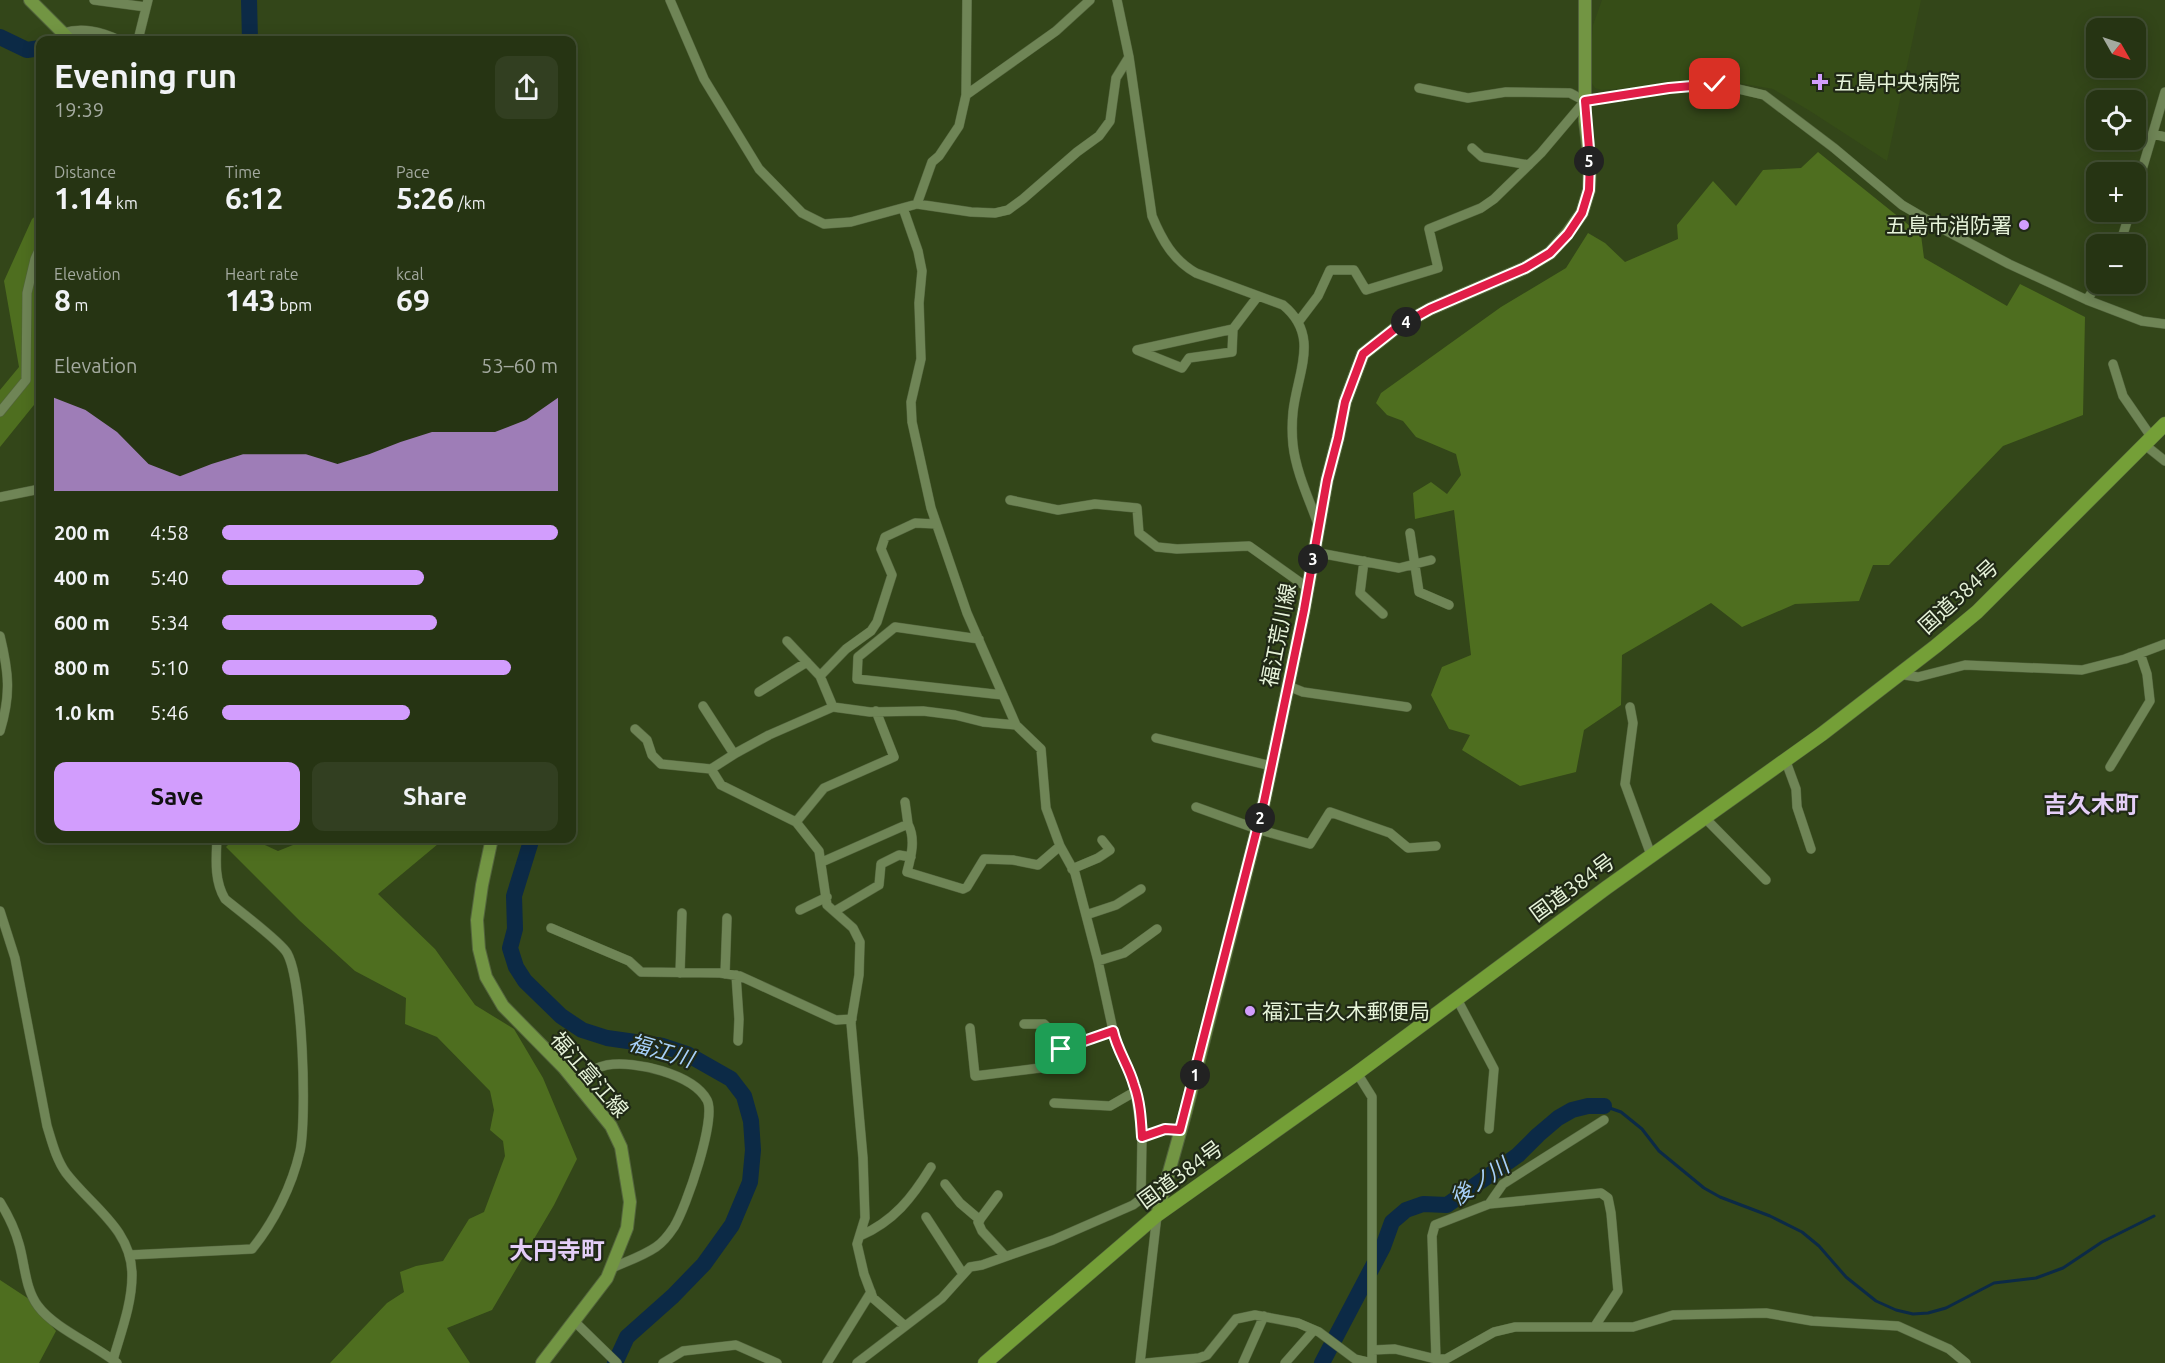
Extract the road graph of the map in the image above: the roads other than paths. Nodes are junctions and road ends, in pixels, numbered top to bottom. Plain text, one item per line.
1 (30, 0) edge
2 (94, 0) edge
3 (670, 0) edge
4 (967, 0) edge
5 (1090, 0) edge
6 (1117, 0) edge
7 (1585, 0) edge
8 (147, 4) edge
9 (65, 36) edge
10 (68, 36) edge
11 (109, 36) edge
12 (139, 36) edge
13 (1130, 57) junction
14 (1419, 88) dead end
15 (2165, 92) edge
16 (966, 95) junction
17 (1585, 101) junction
18 (2153, 134) junction
19 (2165, 137) edge
20 (1472, 148) dead end
21 (2144, 162) edge
22 (1529, 165) junction
23 (917, 204) junction
24 (903, 208) junction
25 (36, 257) edge
26 (2091, 294) edge
27 (1258, 296) junction
28 (2087, 300) junction
29 (1299, 321) junction
30 (2165, 324) edge
31 (1233, 329) junction
32 (2113, 364) dead end
33 (0, 412) edge
34 (2165, 424) edge
35 (2148, 441) junction
36 (2165, 461) edge
37 (36, 490) edge
38 (0, 497) edge
39 (1010, 500) dead end
40 (936, 524) junction
41 (1319, 527) junction
42 (1410, 533) dead end
43 (1314, 552) junction
44 (1431, 560) dead end
45 (1364, 561) junction
46 (1414, 564) junction
47 (1308, 588) junction
48 (1449, 605) dead end
49 (1383, 614) dead end
50 (0, 636) edge
51 (979, 639) junction
52 (787, 641) dead end
53 (2164, 646) edge
54 (2140, 653) junction
55 (807, 662) junction
56 (1898, 674) junction
57 (820, 676) junction
58 (1288, 686) junction
59 (759, 692) dead end
60 (1003, 695) junction
61 (703, 706) dead end
62 (833, 707) junction
63 (1407, 707) dead end
64 (1630, 707) dead end
65 (876, 711) junction
66 (1016, 725) junction
67 (635, 729) dead end
68 (0, 731) edge
69 (1156, 738) dead end
70 (734, 754) junction
71 (1785, 759) junction
72 (1271, 766) junction
73 (2110, 767) dead end
74 (711, 769) junction
75 (905, 802) dead end
76 (1196, 807) dead end
77 (1704, 817) junction
78 (796, 822) junction
79 (908, 824) junction
80 (1257, 829) junction
81 (1102, 840) dead end
82 (217, 843) edge
83 (491, 843) edge
84 (1060, 846) junction
85 (1436, 846) dead end
86 (1811, 849) dead end
87 (1651, 855) junction
88 (911, 857) junction
89 (822, 862) junction
90 (1072, 869) junction
91 (1766, 880) dead end
92 (1141, 889) dead end
93 (827, 897) junction
94 (800, 910) dead end
95 (0, 911) edge
96 (835, 911) junction
97 (682, 913) dead end
98 (1086, 915) junction
99 (727, 918) dead end
100 (550, 928) dead end
101 (1157, 929) dead end
102 (1098, 961) junction
103 (680, 973) junction
104 (725, 974) junction
105 (736, 975) junction
106 (1457, 999) junction
107 (852, 1019) junction
108 (1024, 1024) dead end
109 (970, 1028) dead end
110 (1113, 1031) junction
111 (738, 1041) dead end
112 (1061, 1049) junction
113 (1357, 1073) junction
114 (575, 1082) junction
115 (1136, 1091) junction
116 (1054, 1103) dead end
117 (1604, 1120) dead end
118 (1180, 1130) junction
119 (1489, 1130) dead end
120 (1142, 1137) junction
121 (931, 1167) dead end
122 (945, 1184) dead end
123 (998, 1195) dead end
124 (0, 1202) edge
125 (1489, 1203) junction
126 (1157, 1215) junction
127 (926, 1218) dead end
128 (980, 1220) junction
129 (860, 1236) junction
130 (129, 1255) junction
131 (1005, 1257) junction
132 (610, 1269) junction
133 (963, 1274) junction
134 (871, 1292) junction
135 (1264, 1316) junction
136 (574, 1321) junction
137 (905, 1326) junction
138 (1595, 1326) junction
139 (1314, 1330) junction
140 (1372, 1350) junction
141 (1436, 1359) junction
142 (115, 1361) edge
143 (542, 1363) edge
144 (617, 1363) edge
145 (663, 1363) edge
146 (777, 1363) edge
147 (827, 1363) edge
148 (857, 1363) edge
149 (986, 1363) edge
150 (1140, 1363) edge
151 (1147, 1363) edge
152 (1243, 1363) edge
153 (1285, 1363) edge
154 (1372, 1363) edge
155 (1966, 1363) edge

1 - 9 main road
2 - 8 street
3 - 24 street
4 - 16 street
5 - 16 street
6 - 13 street
7 - 17 main road, 福江荒川線
8 - 12 street
10 - 11 street
13 - 23 street
13 - 27 street
14 - 17 street
15 - 18 street
16 - 23 street
17 - 22 street
17 - 28 street
17 - 41 main road, 福江荒川線
18 - 19 street
18 - 21 street
20 - 22 street
22 - 29 street
23 - 24 street
24 - 40 street
25 - 33 street
26 - 28 street
27 - 29 street
27 - 31 street
28 - 30 street
29 - 41 street
31 - 31 street
32 - 35 street
34 - 35 highway, 国道384号
35 - 36 street
35 - 56 highway, 国道384号
37 - 38 street
39 - 47 street
40 - 51 street
40 - 57 street
41 - 43 main road, 福江荒川線
42 - 46 street
43 - 45 street
43 - 47 main road, 福江荒川線
44 - 46 street
45 - 46 street
45 - 49 street
46 - 48 street
47 - 58 main road, 福江荒川線
50 - 68 street
51 - 60 street
51 - 60 street
52 - 55 street
53 - 54 street
54 - 56 street
54 - 73 street
55 - 57 street
55 - 59 street
56 - 71 highway, 国道384号
57 - 62 street
58 - 63 street
58 - 72 main road, 福江荒川線
60 - 66 street
61 - 70 street
62 - 65 street
62 - 70 street
64 - 87 street
65 - 66 street
65 - 78 street
66 - 84 street
67 - 74 street
69 - 72 street
70 - 74 street
71 - 77 highway, 国道384号
71 - 86 street
72 - 80 main road, 福江荒川線
74 - 78 street
75 - 79 street
76 - 80 street
77 - 87 highway, 国道384号
77 - 91 street
78 - 89 street
79 - 88 street
79 - 89 street
80 - 85 street
80 - 118 main road, 福江荒川線
81 - 90 street
82 - 130 street
83 - 114 main road, 福江富江線
84 - 88 street
84 - 90 street
87 - 106 highway, 国道384号
88 - 96 street
89 - 93 street
90 - 98 street
92 - 98 street
93 - 94 street
93 - 96 street
95 - 130 street
96 - 107 street
97 - 103 street
98 - 102 street
99 - 104 street
100 - 103 street
101 - 102 street
102 - 110 street
103 - 104 street
104 - 105 street
105 - 107 street
105 - 111 street
106 - 113 highway, 国道384号
106 - 119 street
107 - 129 street
108 - 112 street
109 - 112 street
110 - 112 street
110 - 115 street
113 - 126 highway, 国道384号
113 - 140 street
114 - 132 main road, 福江富江線
114 - 132 street
115 - 116 street
115 - 120 street
117 - 125 street
118 - 120 street
118 - 126 main road, 福江荒川線
120 - 131 street
121 - 129 street
122 - 128 street
123 - 128 street
124 - 142 street
125 - 138 street
125 - 141 street
126 - 149 highway, 国道384号
126 - 150 street
127 - 133 street
128 - 131 street
129 - 134 street
130 - 142 street
131 - 133 street
132 - 136 main road, 福江富江線
133 - 137 street
134 - 137 street
134 - 147 street
135 - 139 street
135 - 151 street
135 - 152 street
136 - 143 main road, 福江富江線
136 - 144 street
137 - 148 street
138 - 141 street
138 - 155 street
139 - 153 street
139 - 154 street
140 - 141 street
140 - 154 street
145 - 146 street

